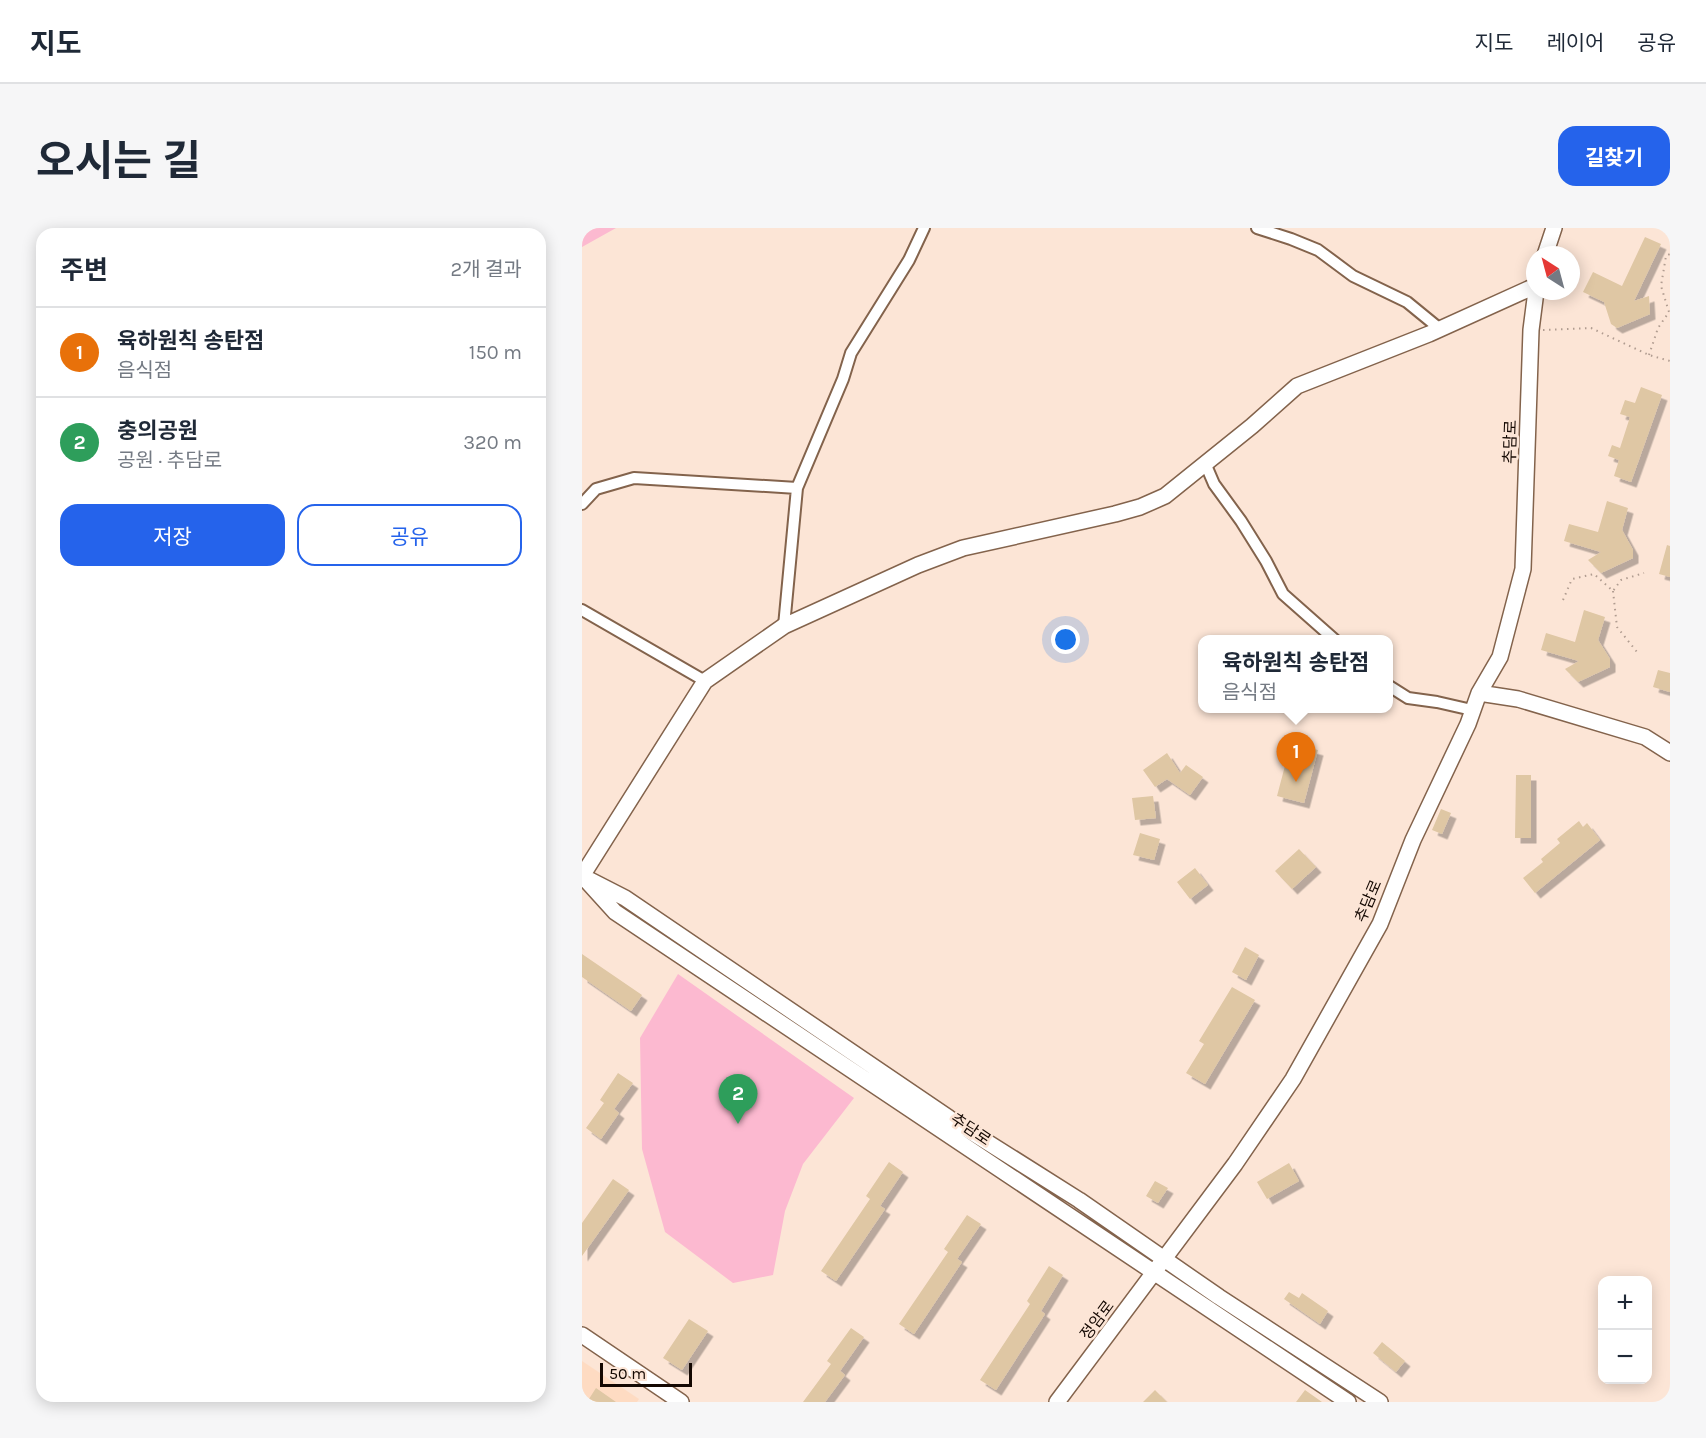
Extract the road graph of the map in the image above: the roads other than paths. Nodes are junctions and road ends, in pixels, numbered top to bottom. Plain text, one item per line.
1 (924, 228) edge
2 (1257, 228) edge
3 (1554, 228) edge
4 (1548, 246) edge
5 (1526, 290) edge
6 (1535, 300) edge
7 (1440, 329) junction
8 (1205, 463) junction
9 (797, 488) junction
10 (582, 504) edge
11 (582, 610) edge
12 (784, 627) junction
13 (1330, 635) edge
14 (705, 681) junction
15 (1393, 689) edge
16 (1479, 693) junction
17 (1472, 710) junction
18 (1670, 753) edge
19 (582, 876) edge
20 (1165, 1260) junction
21 (1154, 1274) junction
22 (582, 1335) edge
23 (681, 1402) edge
24 (1057, 1402) edge
25 (1348, 1402) edge
26 (1380, 1402) edge

1 - 9 street
2 - 7 street
3 - 4 street
5 - 7 street
6 - 16 street, 추담로
7 - 8 street
8 - 12 street
8 - 13 street
9 - 10 street
9 - 12 street
11 - 14 street
12 - 14 street
14 - 19 street
15 - 17 street
16 - 17 street, 추담로
16 - 18 street
17 - 20 street, 추담로
19 - 20 street, 추담로
19 - 21 street, 추담로
20 - 21 street, 정암로
20 - 26 street, 추담로
21 - 24 street, 정암로
21 - 25 street, 추담로
22 - 23 street

